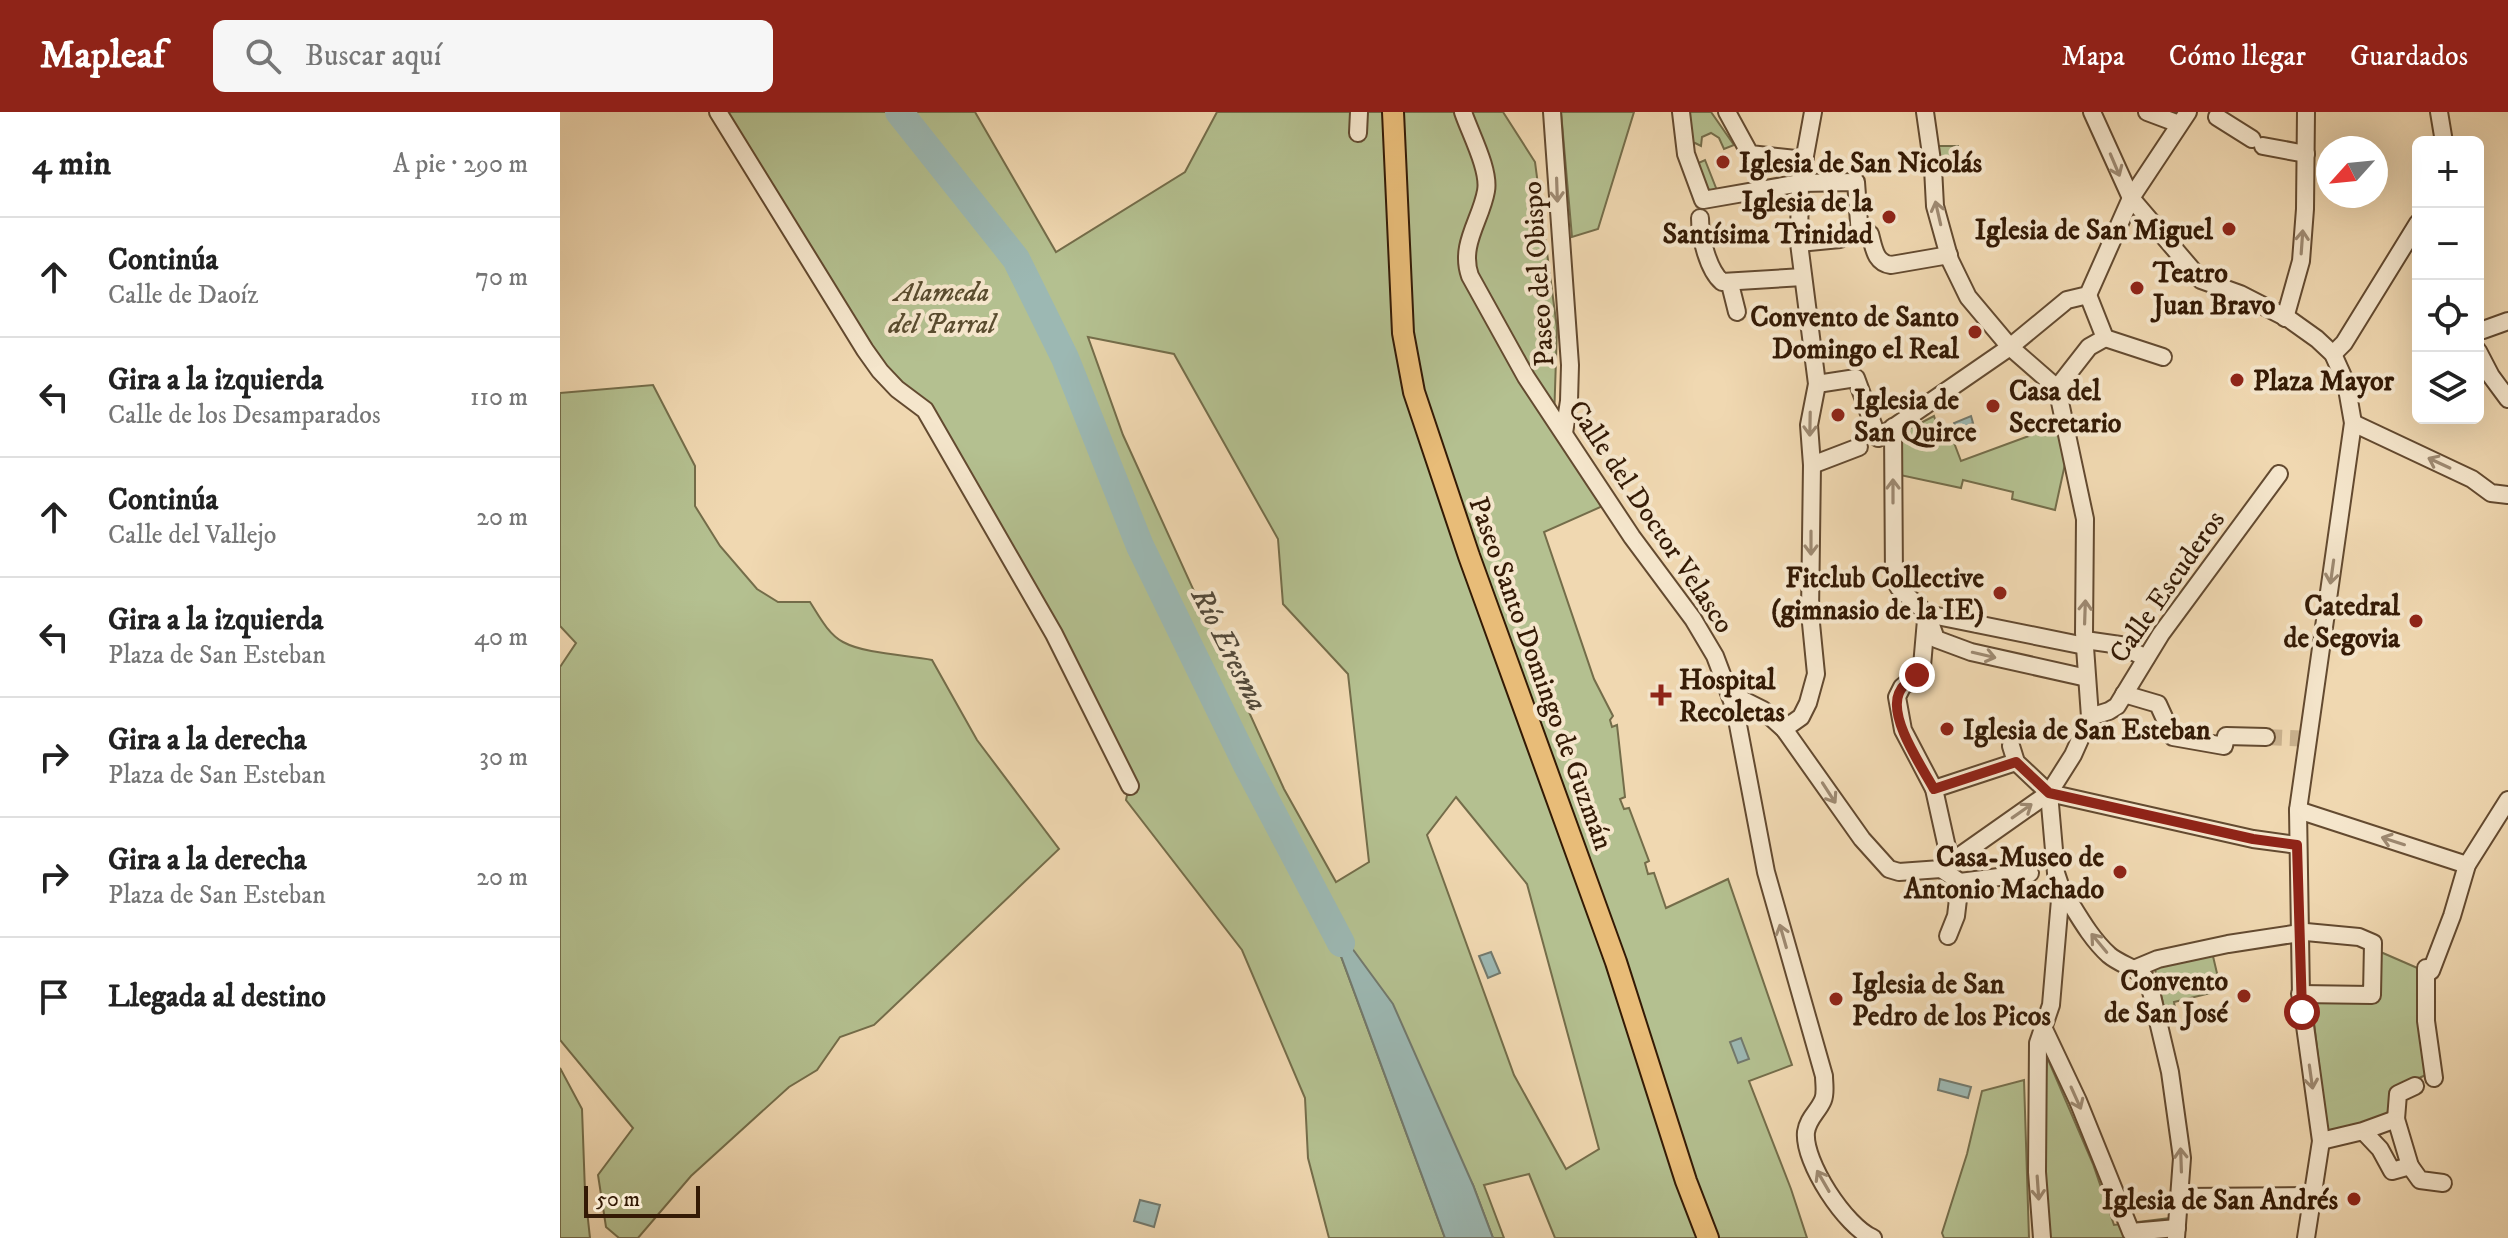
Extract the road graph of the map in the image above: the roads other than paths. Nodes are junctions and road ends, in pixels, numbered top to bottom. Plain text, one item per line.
1 (718, 112) edge
2 (1359, 112) edge
3 (1393, 112) edge
4 (1463, 112) edge
5 (1552, 112) edge
6 (1681, 112) edge
7 (1727, 112) edge
8 (1813, 112) edge
9 (1925, 112) edge
10 (2093, 112) edge
11 (2147, 112) edge
12 (2306, 112) edge
13 (2439, 112) edge
14 (2217, 117) dead end
15 (2183, 118) edge
16 (1358, 133) dead end
17 (2443, 136) edge
18 (2306, 154) junction
19 (1805, 160) junction
20 (1800, 183) junction
21 (2131, 198) junction
22 (1702, 207) junction
23 (2412, 233) edge
24 (1840, 239) dead end
25 (1799, 243) junction
26 (1949, 255) junction
27 (1803, 277) junction
28 (1730, 284) junction
29 (2091, 302) junction
30 (1737, 312) dead end
31 (2285, 318) junction
32 (2508, 321) edge
33 (2484, 330) edge
34 (2105, 338) junction
35 (2010, 347) junction
36 (2479, 352) edge
37 (2333, 354) junction
38 (2163, 357) dead end
39 (1817, 384) junction
40 (2057, 388) junction
41 (2508, 399) edge
42 (2353, 423) junction
43 (1893, 427) junction
44 (1564, 433) junction
45 (1859, 447) dead end
46 (1812, 465) junction
47 (2279, 474) dead end
48 (2508, 495) edge
49 (1927, 614) junction
50 (2085, 643) junction
51 (2146, 658) junction
52 (2087, 678) junction
53 (1731, 694) junction
54 (2124, 694) junction
55 (2090, 717) junction
56 (1784, 729) junction
57 (2266, 737) tunnel mouth
58 (1130, 786) dead end
59 (1934, 789) junction
60 (2049, 793) junction
61 (2508, 800) edge
62 (2298, 810) junction
63 (2297, 845) junction
64 (1946, 865) junction
65 (2467, 865) junction
66 (2030, 873) dead end
67 (2059, 881) junction
68 (1960, 882) junction
69 (2298, 934) junction
70 (1948, 936) dead end
71 (2134, 969) junction
72 (2300, 994) junction
73 (2043, 1027) junction
74 (2434, 1078) dead end
75 (2415, 1086) dead end
76 (2396, 1119) junction
77 (2363, 1131) junction
78 (2321, 1141) junction
79 (2410, 1166) junction
80 (2443, 1183) dead end
81 (2312, 1196) junction
82 (2181, 1197) junction
83 (2176, 1233) edge
84 (1708, 1238) edge
85 (1873, 1238) edge
86 (2042, 1238) edge
87 (2306, 1238) edge

1 - 58 street
2 - 16 street
3 - 84 main road, Paseo Santo Domingo de Guzmán
4 - 44 street, Calle del Doctor Velasco
5 -> 44 street, Paseo del Obispo
6 - 22 street
7 - 19 street
8 - 19 street
26 -> 9 street
10 -> 21 street
11 - 15 street
12 - 18 street
13 - 17 street
14 - 18 street
15 - 21 street
31 -> 18 street
19 - 20 street
20 - 22 street
20 - 25 street
20 - 26 street
21 - 29 street
21 - 31 street
22 - 28 street
23 - 37 street
24 - 25 street
25 - 27 street
26 - 35 street
27 - 28 street
27 - 39 street
28 - 30 street
29 - 34 street
29 - 35 street
31 - 37 street
32 - 33 street
34 - 38 street
34 - 40 street
35 - 40 street
35 - 43 street
36 - 41 street
37 - 42 street
39 - 43 street
39 -> 46 street
50 -> 40 street
48 -> 42 street
42 -> 62 street
49 -> 43 street
44 - 53 street, Calle del Doctor Velasco
45 - 46 street
46 -> 56 street
47 - 51 street, Calle Escuderos
49 - 50 street
49 -> 52 street
49 - 59 street
50 - 51 street
50 - 52 street
51 - 54 street, Calle Escuderos
52 - 55 street
53 - 56 street
85 -> 53 street, Calle del Doctor Velasco
54 - 55 street, Calle Escuderos
54 - 57 street
55 - 60 street
56 -> 64 street
59 - 60 street
59 - 64 street
60 - 63 street
64 -> 60 street
60 - 67 street
61 - 65 street
62 - 63 street
65 -> 62 street
63 - 69 street
64 - 68 street
65 - 74 street
66 - 68 street
71 -> 67 street
67 - 73 street
68 - 70 street
69 - 71 street
69 - 72 street
69 - 72 street
82 -> 71 street
72 -> 78 street
73 -> 83 street
73 -> 86 street
75 - 76 street
76 - 77 street
76 - 79 street
77 - 78 street
77 - 79 street
78 - 81 street
79 - 80 street
81 - 82 street
81 - 87 street
82 - 83 street

